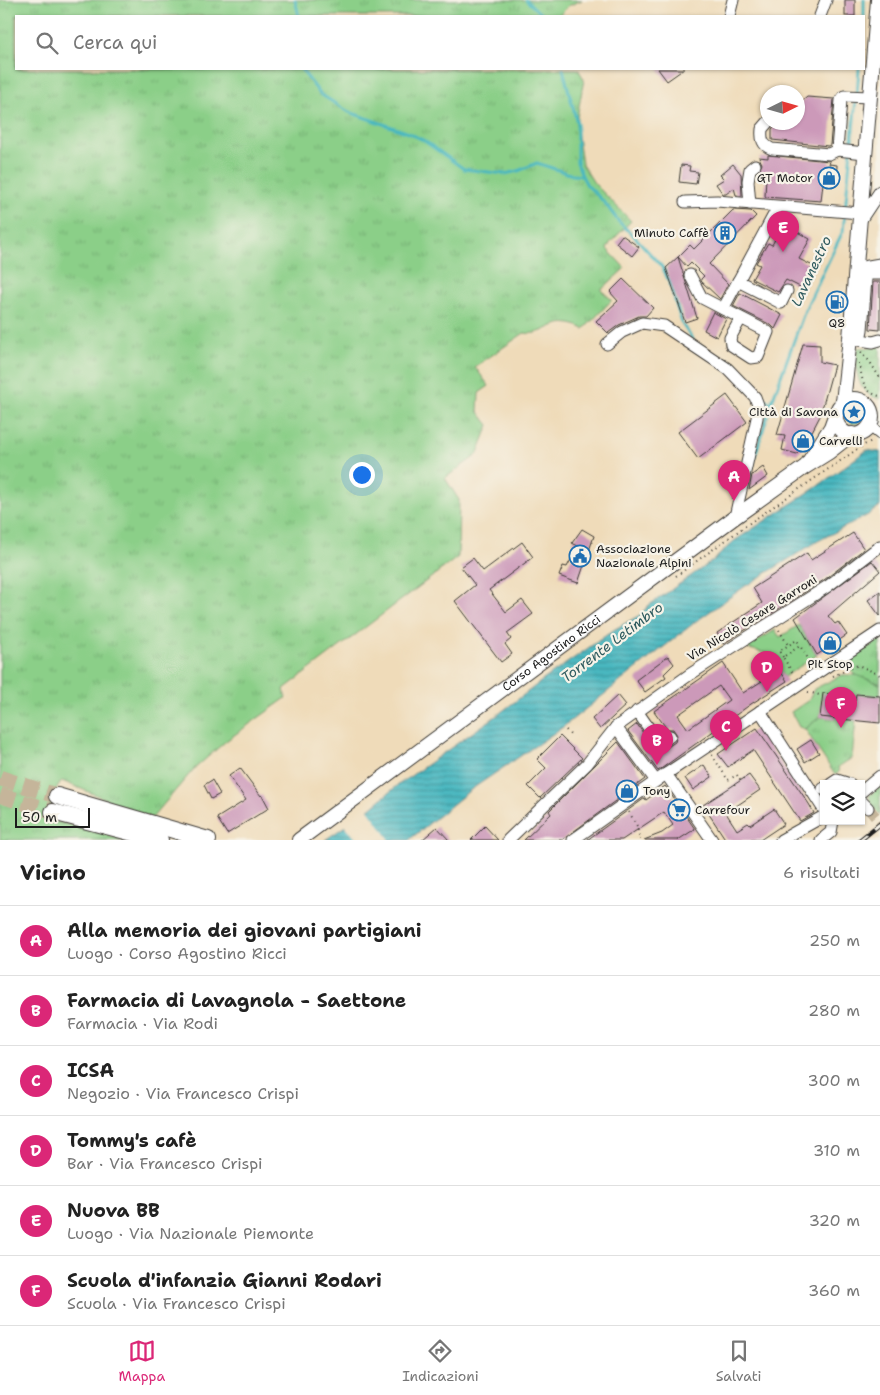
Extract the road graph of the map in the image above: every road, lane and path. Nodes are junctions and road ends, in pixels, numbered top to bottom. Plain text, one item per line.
1 (733, 0) edge
2 (826, 0) edge
3 (878, 0) edge
4 (729, 15) edge
5 (820, 15) edge
6 (876, 70) edge
7 (870, 97) junction
8 (762, 130) edge
9 (837, 150) junction
10 (865, 153) junction
11 (755, 165) dead end
12 (880, 191) edge
13 (685, 202) dead end
14 (750, 204) junction
15 (778, 207) junction
16 (858, 215) junction
17 (880, 264) edge
18 (859, 274) junction
19 (880, 274) edge
20 (690, 275) dead end
21 (736, 285) junction
22 (787, 291) dead end
23 (723, 309) junction
24 (741, 318) dead end
25 (855, 339) junction
26 (880, 340) edge
27 (606, 344) dead end
28 (869, 352) dead end
29 (854, 354) junction
30 (880, 378) edge
31 (880, 396) edge
32 (862, 401) junction
33 (880, 405) edge
34 (840, 408) junction
35 (876, 427) edge
36 (852, 434) junction
37 (805, 467) junction
38 (755, 511) junction
39 (735, 517) junction
40 (738, 531) dead end
41 (880, 546) edge
42 (774, 622) junction
43 (880, 632) edge
44 (788, 645) junction
45 (800, 646) junction
46 (783, 657) junction
47 (810, 660) dead end
48 (792, 672) dead end
49 (880, 675) edge
50 (826, 679) dead end
51 (812, 693) dead end
52 (823, 696) dead end
53 (637, 711) junction
54 (760, 711) junction
55 (616, 727) junction
56 (566, 730) dead end
57 (670, 736) dead end
58 (572, 737) dead end
59 (706, 747) junction
60 (666, 774) junction
61 (880, 776) edge
62 (740, 780) dead end
63 (656, 781) junction
64 (865, 795) edge
65 (55, 804) tunnel mouth
66 (624, 804) junction
67 (820, 804) edge
68 (820, 818) edge
69 (116, 821) junction
70 (832, 825) edge
71 (515, 837) edge
72 (708, 839) edge
73 (160, 840) edge
74 (208, 840) edge
75 (299, 840) edge
76 (573, 840) edge
77 (640, 840) edge
78 (781, 840) edge
79 (821, 840) edge

1 - 4 street
2 - 5 street
3 - 6 main road, Corso Agostino Ricci
6 - 7 main road, Corso Agostino Ricci
7 - 9 street
7 - 10 main road, Corso Agostino Ricci
8 - 9 street
9 - 10 street
10 - 16 main road, Corso Agostino Ricci
11 - 14 street
12 - 16 street
13 - 14 street
14 - 15 street
15 - 16 street
15 - 21 street
16 - 18 main road, Corso Agostino Ricci
17 - 18 street
18 - 19 street
18 - 25 main road, Corso Agostino Ricci
20 - 23 street
21 - 22 street
21 - 23 street
23 - 24 street
25 - 26 street
25 - 29 main road, Corso Agostino Ricci
25 - 29 path
27 - 39 street
28 - 29 path
29 - 30 path
29 - 31 path
29 - 32 main road
29 - 34 main road, Corso Agostino Ricci
32 - 33 main road
32 - 34 main road
32 - 35 main road
34 - 36 main road
34 - 37 main road, Corso Agostino Ricci
35 - 36 main road
35 - 38 path
36 - 37 main road, Corso Agostino Ricci
37 - 38 main road, Corso Agostino Ricci
38 - 39 main road, Corso Agostino Ricci
38 - 40 path
39 - 75 main road, Corso Agostino Ricci
41 - 42 street, Via Nicolò Cesare Garroni
42 - 44 path
42 - 53 street, Via Nicolò Cesare Garroni
43 - 54 street
44 - 45 path
44 - 46 path
45 - 46 path
45 - 47 path
46 - 48 path
49 - 50 path
51 - 52 path
53 - 55 street, Via Nicolò Cesare Garroni
53 - 57 street
54 - 59 street
54 - 67 street
55 - 63 street
55 - 71 street, Via Nicolò Cesare Garroni
56 - 58 path
59 - 60 street
59 - 62 path
60 - 63 street
60 - 72 street
61 - 64 street
63 - 66 street
65 - 69 highway
66 - 76 street
66 - 77 path
68 - 78 street
69 - 73 highway
69 - 74 highway
70 - 79 street

